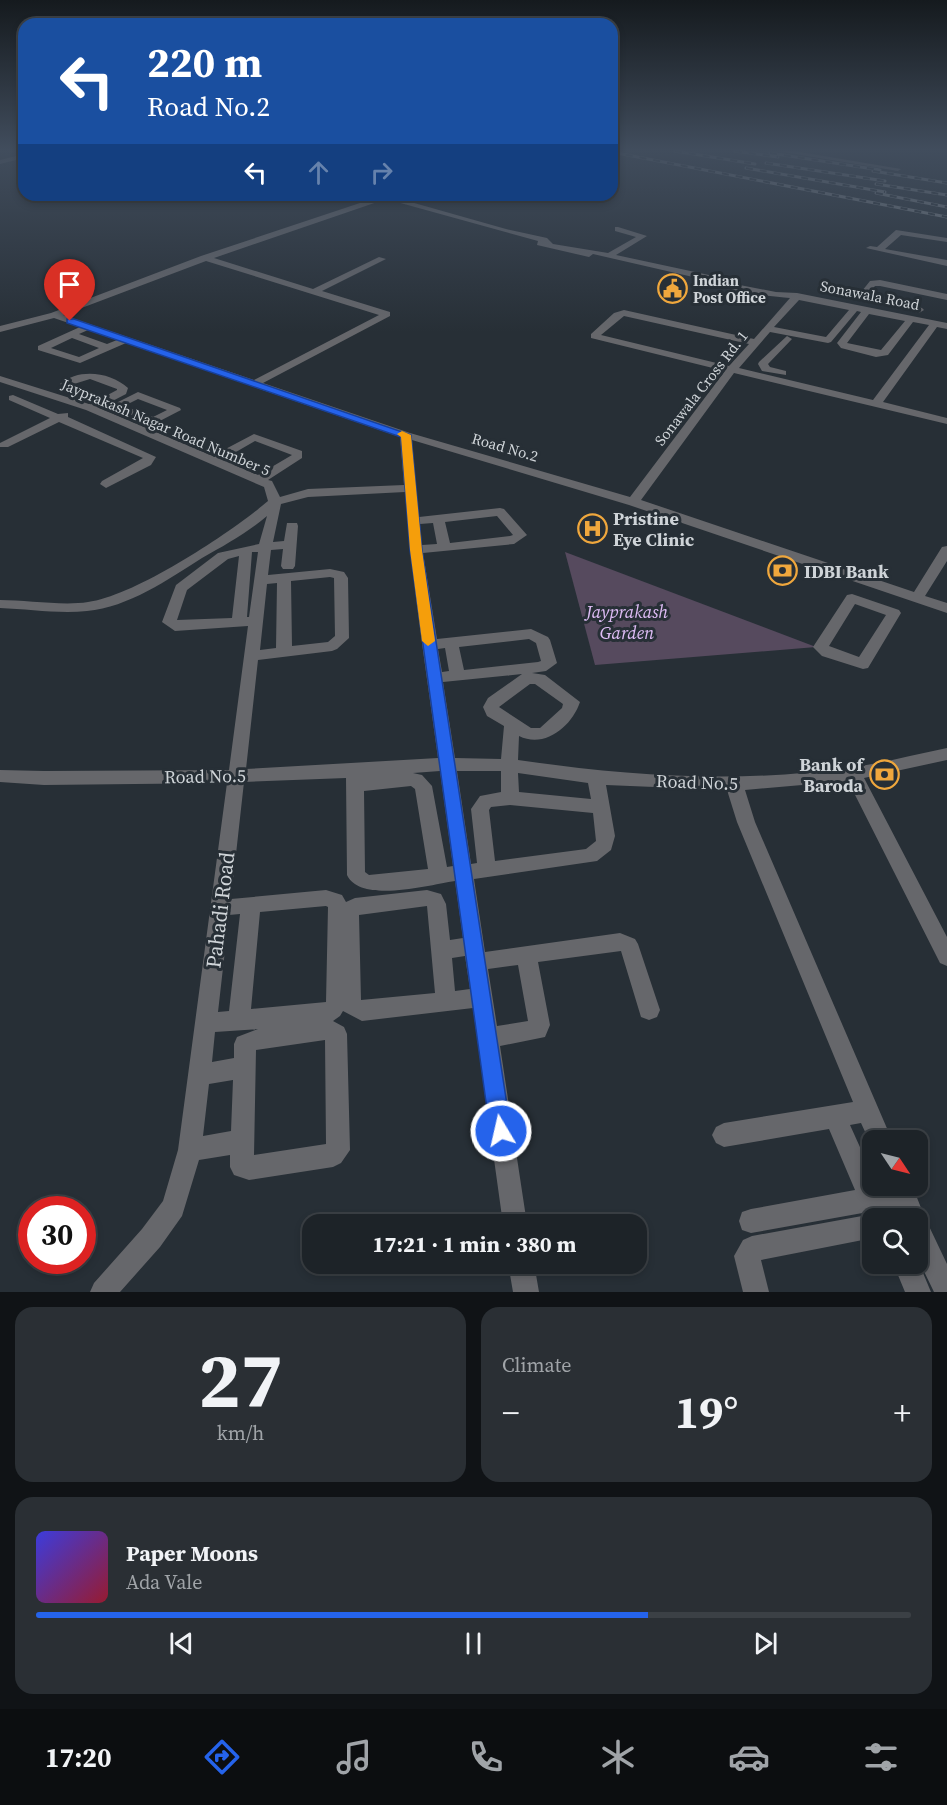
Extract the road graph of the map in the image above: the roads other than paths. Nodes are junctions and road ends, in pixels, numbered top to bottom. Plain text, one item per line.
1 (341, 211) edge
2 (438, 211) edge
3 (618, 230) dead end
4 (947, 240) edge
5 (593, 242) dead end
6 (878, 247) junction
7 (621, 249) junction
8 (580, 251) junction
9 (610, 255) junction
10 (947, 256) edge
11 (204, 258) junction
12 (382, 259) dead end
13 (625, 261) junction
14 (947, 264) edge
15 (315, 291) junction
16 (866, 291) dead end
17 (945, 293) edge
18 (792, 296) junction
19 (893, 304) dead end
20 (855, 308) junction
21 (867, 310) junction
22 (54, 315) junction
23 (947, 316) edge
24 (911, 319) junction
25 (935, 323) junction
26 (947, 326) edge
27 (87, 327) junction
28 (0, 329) edge
29 (70, 334) junction
30 (762, 335) junction
31 (787, 339) junction
32 (125, 340) junction
33 (814, 345) dead end
34 (108, 348) junction
35 (731, 370) junction
36 (789, 375) dead end
37 (253, 384) junction
38 (3, 390) edge
39 (103, 402) dead end
40 (876, 404) junction
41 (86, 407) junction
42 (122, 409) dead end
43 (108, 416) junction
44 (59, 418) junction
45 (947, 421) edge
46 (145, 431) junction
47 (406, 435) junction
48 (121, 444) junction
49 (4, 445) dead end
50 (223, 462) junction
51 (262, 478) junction
52 (106, 484) dead end
53 (411, 488) junction
54 (275, 502) junction
55 (633, 502) junction
56 (438, 518) junction
57 (415, 520) junction
58 (292, 526) dead end
59 (290, 544) junction
60 (265, 546) junction
61 (444, 547) junction
62 (246, 549) junction
63 (416, 550) junction
64 (947, 550) edge
65 (286, 572) junction
66 (244, 577) junction
67 (261, 578) junction
68 (886, 588) junction
69 (917, 598) junction
70 (0, 604) edge
71 (876, 605) junction
72 (947, 608) edge
73 (256, 621) junction
74 (239, 622) junction
75 (451, 643) junction
76 (429, 645) junction
77 (284, 652) junction
78 (252, 656) junction
79 (458, 675) junction
80 (434, 678) junction
81 (512, 724) junction
82 (947, 753) edge
83 (446, 764) junction
84 (509, 765) junction
85 (853, 774) junction
86 (0, 776) edge
87 (238, 776) junction
88 (355, 778) junction
89 (596, 778) junction
90 (734, 784) junction
91 (510, 798) junction
92 (452, 806) junction
93 (601, 807) junction
94 (427, 808) junction
95 (487, 870) junction
96 (462, 874) junction
97 (439, 876) junction
98 (251, 905) junction
99 (220, 908) junction
100 (441, 950) junction
101 (474, 954) junction
102 (527, 955) junction
103 (947, 957) edge
104 (480, 998) junction
105 (447, 1002) junction
106 (649, 1010) dead end
107 (239, 1020) junction
108 (206, 1023) junction
109 (486, 1038) junction
110 (243, 1067) junction
111 (198, 1075) junction
112 (867, 1111) junction
113 (835, 1117) junction
114 (876, 1130) edge
115 (724, 1135) dead end
116 (241, 1141) junction
117 (190, 1150) junction
118 (880, 1196) edge
119 (871, 1199) junction
120 (513, 1214) edge
121 (751, 1221) dead end
122 (862, 1228) edge
123 (928, 1252) edge
124 (523, 1274) edge
125 (911, 1274) edge
126 (103, 1292) edge
127 (526, 1292) edge
128 (756, 1292) edge
129 (918, 1292) edge
130 (947, 1292) edge

1 - 11 street
2 - 8 street, Sonawala Road
3 - 7 street
4 - 6 street
5 - 7 street
6 - 10 street
6 - 14 street
7 - 9 street
8 - 9 street, Sonawala Road
8 - 13 street, Sonawala Road
9 - 13 street, Sonawala Road
11 - 15 street
11 - 22 street
12 - 15 street
13 - 18 street, Sonawala Road
15 - 37 street
16 - 17 street
18 - 20 street, Sonawala Road
18 - 30 street, Sonawala Cross Rd. 1
19 - 23 street
20 - 21 street, Sonawala Road
20 - 30 street
21 - 24 street, Sonawala Road
21 - 24 street
22 - 27 street, Road No.2
22 - 28 street
24 - 25 street, Sonawala Road
25 - 26 street, Sonawala Road
25 - 40 street
27 - 29 street
27 - 32 street, Road No.2
29 - 34 street
29 - 34 street
30 - 31 street
30 - 35 street, Sonawala Cross Rd. 1
30 - 35 street
31 - 33 street
31 - 36 street
32 - 34 street
32 - 37 street, Road No.2
35 - 40 street
35 - 55 street, Sonawala Cross Rd. 1
37 - 47 street, Road No.2
38 - 41 street, Jayprakash Nagar Road Number 5
38 - 44 street
39 - 41 street
40 - 45 street
41 - 43 street, Jayprakash Nagar Road Number 5
41 - 44 street
42 - 43 street
43 - 46 street, Jayprakash Nagar Road Number 5
44 - 48 street
44 - 49 street
46 - 48 street
46 - 50 street, Jayprakash Nagar Road Number 5
47 - 53 street
47 - 55 street, Road No.2
48 - 52 street
50 - 51 street, Jayprakash Nagar Road Number 5
50 - 51 street
51 - 54 street, Jayprakash Nagar Road Number 5
53 - 54 street
53 - 57 street
54 - 60 street, Pahadi Road
54 - 70 street
55 - 68 street, Road No.2
56 - 57 street
56 - 61 street
56 - 61 street
57 - 63 street
58 - 59 street
59 - 60 street
59 - 65 street
60 - 62 street
60 - 67 street, Pahadi Road
61 - 63 street
62 - 66 street
62 - 74 street
63 - 76 street
64 - 69 street
65 - 67 street
65 - 77 street
65 - 77 street
66 - 67 street
66 - 74 street
67 - 73 street, Pahadi Road
68 - 69 street, Road No.2
68 - 71 street
69 - 72 street, Road No.2
71 - 71 street
73 - 74 street
73 - 78 street, Pahadi Road
75 - 76 street
75 - 79 street
75 - 79 street
76 - 80 street
77 - 78 street
78 - 87 street, Pahadi Road
79 - 80 street
80 - 83 street
81 - 81 street
81 - 84 street
82 - 85 street, Road No.5
83 - 84 street, Road No.5
83 - 88 street, Road No.5
83 - 92 street
84 - 89 street, Road No.5
84 - 91 street
85 - 90 street, Road No.5
85 - 103 street
86 - 87 street, Road No.5
87 - 88 street, Road No.5
87 - 99 street, Pahadi Road
88 - 94 street
88 - 97 street
89 - 90 street, Road No.5
89 - 93 street
90 - 112 street
91 - 93 street
91 - 95 street
92 - 94 street
92 - 96 street
93 - 95 street
94 - 97 street
95 - 96 street
96 - 97 street
96 - 101 street
98 - 99 street
98 - 107 street
98 - 107 street
99 - 108 street, Pahadi Road
100 - 101 street
100 - 105 street
100 - 105 street
101 - 102 street
101 - 104 street
102 - 106 street
102 - 109 street
104 - 105 street
104 - 109 street
107 - 108 street
108 - 111 street, Pahadi Road
109 - 120 street
110 - 111 street
110 - 116 street
110 - 116 street
111 - 117 street, Pahadi Road
112 - 113 street
112 - 114 street
113 - 115 street
113 - 119 street
116 - 117 street
117 - 126 street, Pahadi Road
118 - 119 street
119 - 121 street
122 - 128 street
123 - 130 street
124 - 127 street
125 - 129 street

